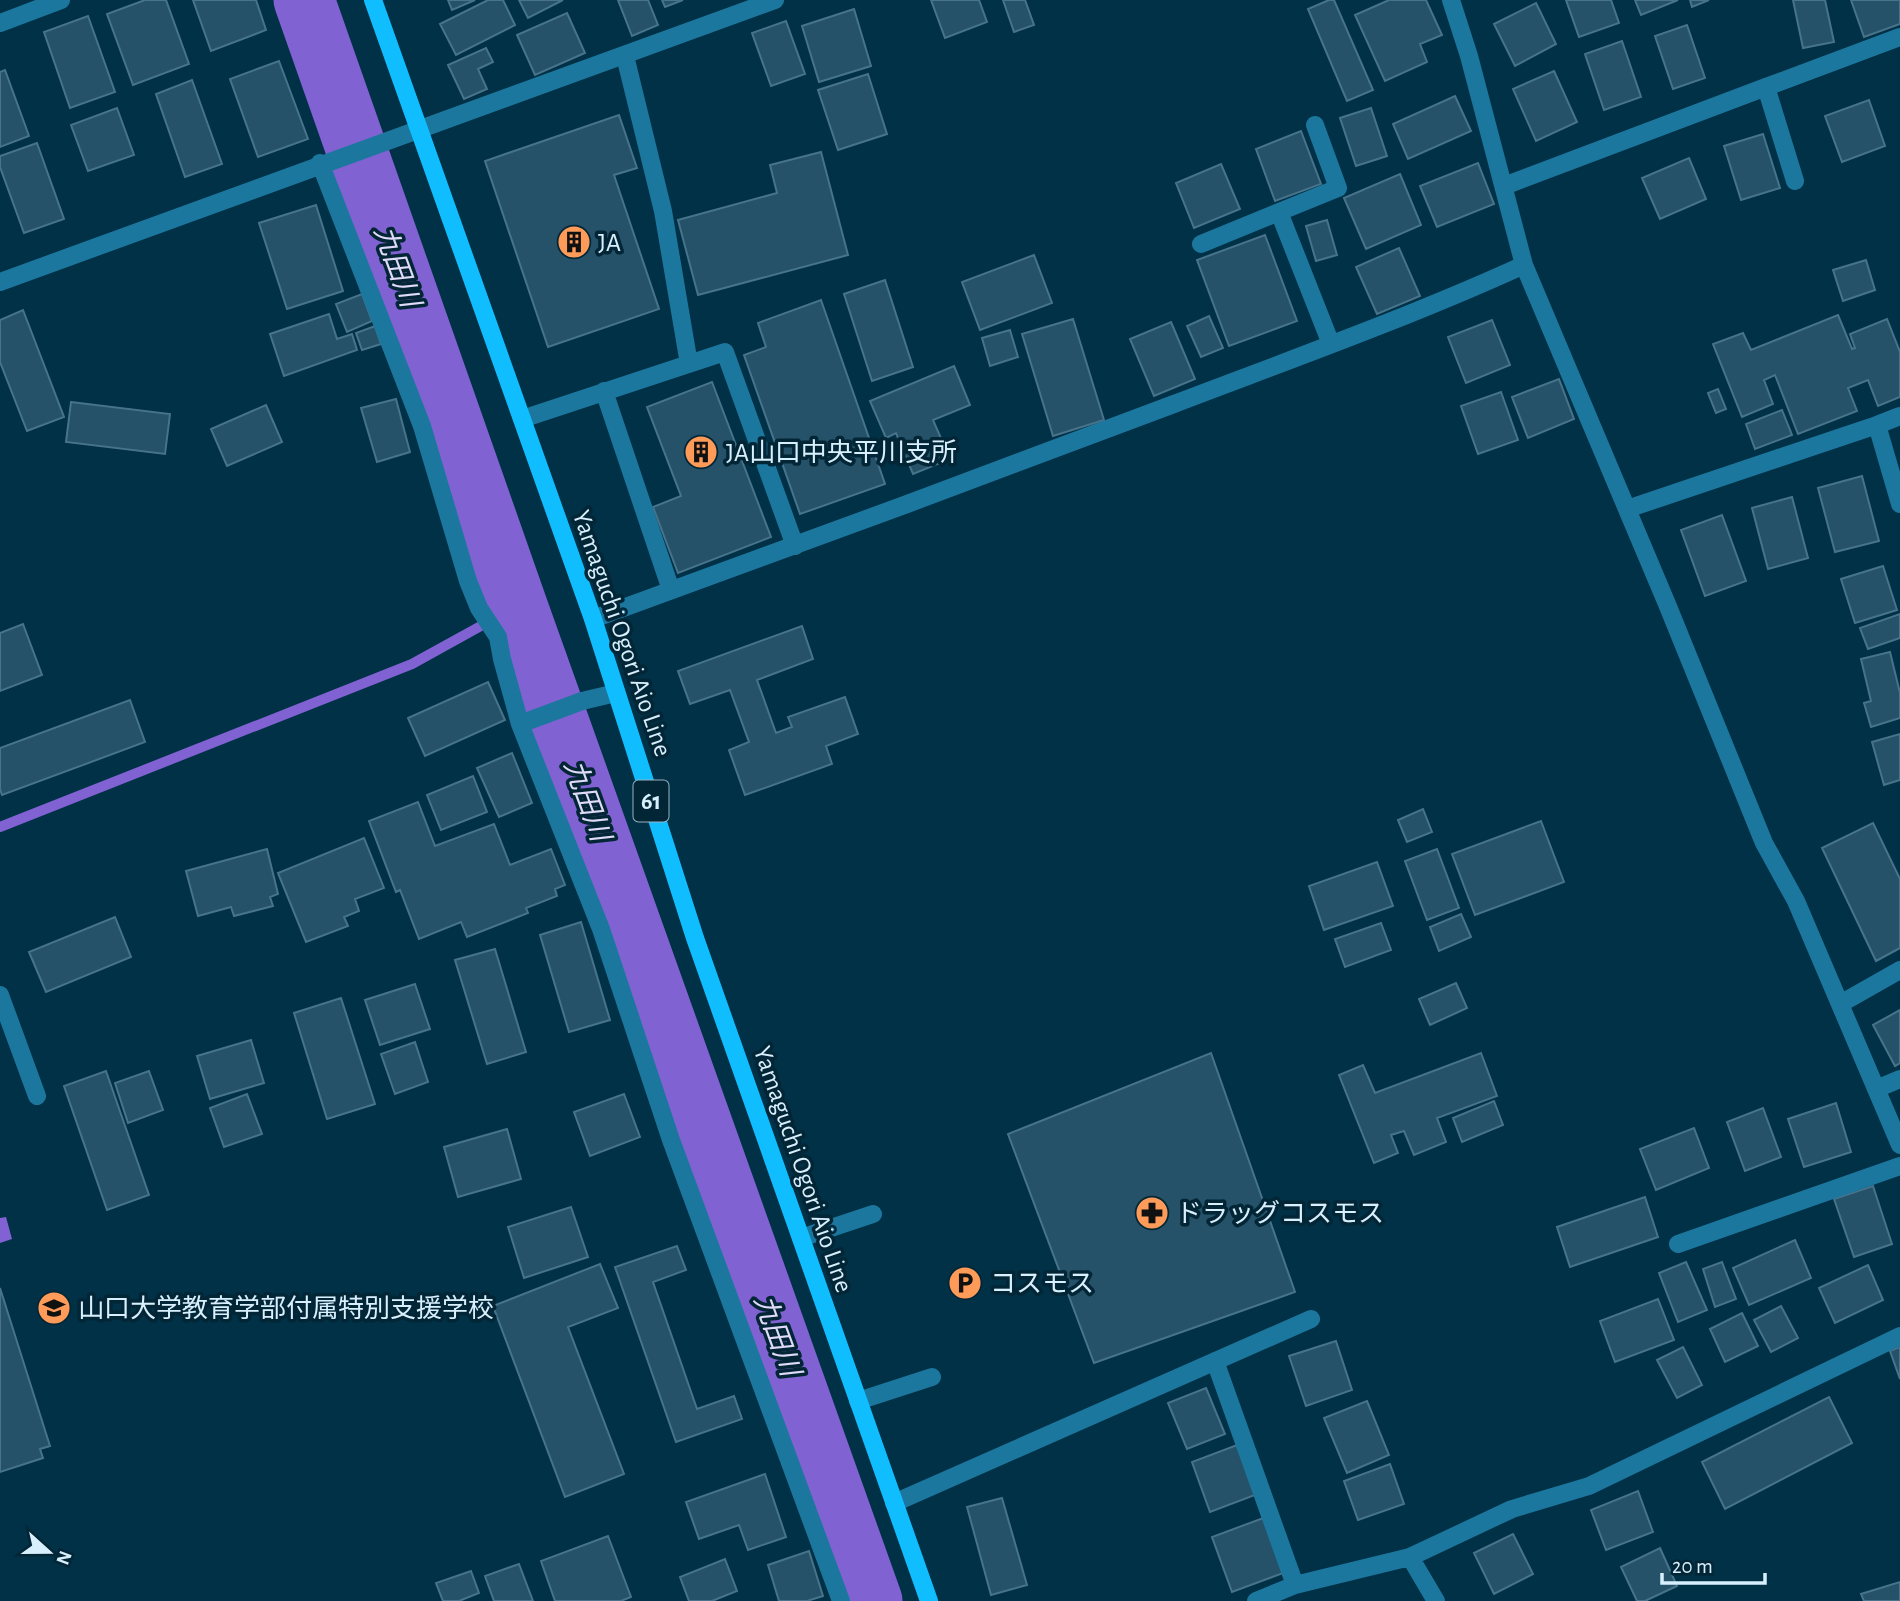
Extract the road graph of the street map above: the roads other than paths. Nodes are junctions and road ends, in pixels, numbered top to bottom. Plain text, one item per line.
1 (61, 0) edge
2 (373, 0) edge
3 (775, 0) edge
4 (1451, 0) edge
5 (0, 23) edge
6 (1900, 37) edge
7 (625, 56) junction
8 (1766, 87) junction
9 (1315, 125) dead end
10 (419, 131) junction
11 (328, 161) junction
12 (1795, 181) dead end
13 (1504, 186) junction
14 (1279, 212) junction
15 (1201, 244) dead end
16 (1524, 265) junction
17 (0, 282) edge
18 (1331, 344) junction
19 (689, 364) junction
20 (604, 391) junction
21 (1900, 416) edge
22 (522, 419) junction
23 (1877, 425) junction
24 (1900, 504) edge
25 (1627, 509) junction
26 (795, 546) junction
27 (671, 590) junction
28 (593, 619) junction
29 (616, 692) junction
30 (525, 722) junction
31 (1900, 970) edge
32 (0, 995) edge
33 (1840, 1004) junction
34 (1900, 1079) edge
35 (1876, 1089) junction
36 (37, 1096) dead end
37 (1900, 1145) edge
38 (1900, 1166) edge
39 (873, 1214) dead end
40 (800, 1238) junction
41 (1678, 1244) dead end
42 (1311, 1319) dead end
43 (1900, 1336) edge
44 (1215, 1361) junction
45 (932, 1377) dead end
46 (858, 1401) junction
47 (894, 1503) junction
48 (1410, 1557) junction
49 (1294, 1585) junction
50 (841, 1601) edge
51 (929, 1601) edge
52 (1256, 1601) edge
53 (1436, 1601) edge

1 - 5 street
2 - 10 main road, Yamaguchi Ogori Aio Line / 61
3 - 7 street
4 - 13 street
6 - 8 street
7 - 10 street
7 - 19 street
8 - 12 street
8 - 13 street
9 - 14 street
10 - 11 street
10 - 22 main road, Yamaguchi Ogori Aio Line / 61
11 - 17 street
11 - 30 street
13 - 16 street
14 - 15 street
14 - 18 street
16 - 18 street
16 - 25 street
18 - 26 street
19 - 20 street
19 - 26 street
20 - 22 street
20 - 27 street
21 - 23 street
22 - 28 main road, Yamaguchi Ogori Aio Line / 61
23 - 24 street
23 - 25 street
25 - 33 street
26 - 27 street
27 - 28 street
28 - 29 main road, Yamaguchi Ogori Aio Line / 61
29 - 30 street
29 - 40 main road, Yamaguchi Ogori Aio Line / 61
30 - 50 street
31 - 33 street
32 - 36 street
33 - 35 street
34 - 35 street
35 - 37 street
38 - 41 street
39 - 40 street
40 - 46 main road, Yamaguchi Ogori Aio Line / 61
42 - 44 street
43 - 48 street
44 - 47 street
44 - 49 street
45 - 46 street
46 - 47 main road, Yamaguchi Ogori Aio Line / 61
47 - 51 main road, Yamaguchi Ogori Aio Line / 61
48 - 49 street
48 - 53 street
49 - 52 street

